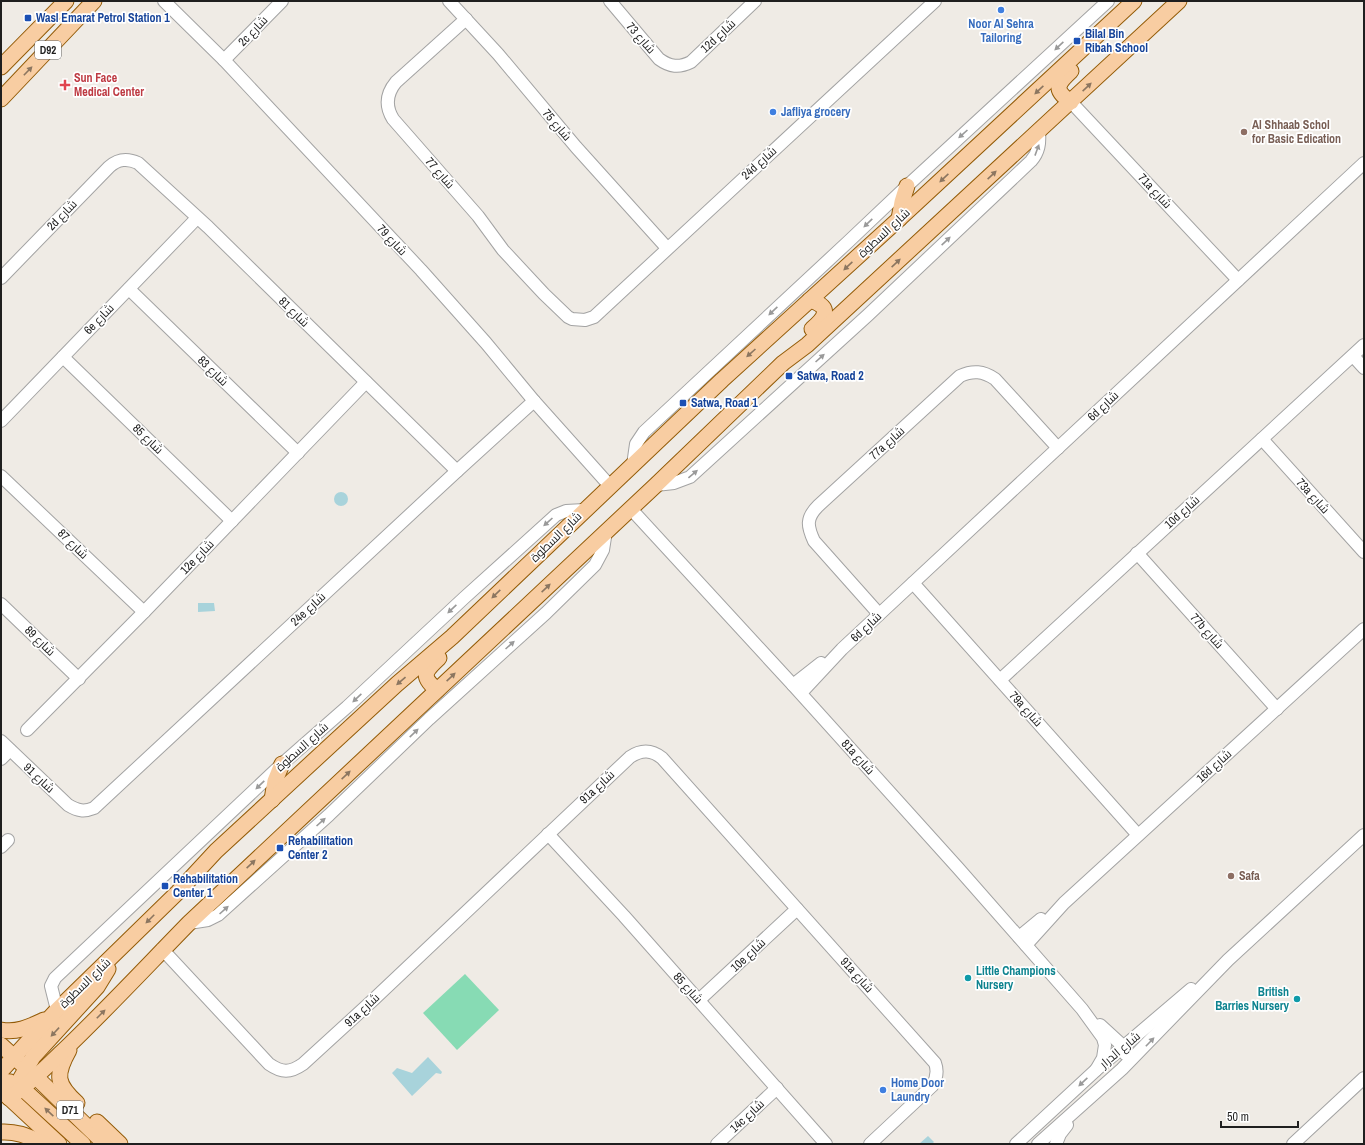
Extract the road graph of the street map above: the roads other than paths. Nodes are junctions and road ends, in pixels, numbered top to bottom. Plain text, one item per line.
1 (66, 1) edge
2 (94, 1) edge
3 (164, 1) edge
4 (282, 1) edge
5 (449, 1) edge
6 (610, 1) edge
7 (754, 1) edge
8 (935, 1) edge
9 (1108, 1) edge
10 (1134, 1) edge
11 (1179, 1) edge
12 (466, 19) junction
13 (1088, 44) junction
14 (224, 60) junction
15 (678, 66) joint
16 (1, 67) edge
17 (1, 99) edge
18 (1071, 102) junction
19 (1039, 131) junction
20 (126, 160) joint
21 (1364, 163) edge
22 (907, 186) junction
23 (197, 218) junction
24 (899, 219) junction
25 (667, 248) junction
26 (1, 278) edge
27 (1238, 280) junction
28 (129, 289) junction
29 (810, 300) junction
30 (581, 321) joint
31 (1364, 345) edge
32 (1353, 356) junction
33 (63, 357) junction
34 (783, 363) junction
35 (1364, 368) edge
36 (366, 382) junction
37 (534, 401) junction
38 (1, 421) edge
39 (1262, 439) junction
40 (1058, 448) junction
41 (298, 453) junction
42 (633, 465) junction
43 (457, 471) junction
44 (1, 476) edge
45 (656, 485) junction
46 (610, 486) junction
47 (631, 509) junction
48 (584, 510) junction
49 (232, 521) junction
50 (606, 531) junction
51 (1364, 552) edge
52 (1137, 554) junction
53 (913, 583) junction
54 (1, 604) edge
55 (144, 612) junction
56 (879, 614) junction
57 (1364, 629) edge
58 (452, 637) junction
59 (79, 678) junction
60 (1000, 680) junction
61 (797, 689) junction
62 (437, 690) junction
63 (1277, 709) junction
64 (27, 730) dead end
65 (1, 741) edge
66 (10, 750) junction
67 (1, 759) edge
68 (282, 764) junction
69 (272, 800) junction
70 (80, 811) joint
71 (548, 834) junction
72 (1138, 835) junction
73 (1364, 835) edge
74 (797, 909) junction
75 (189, 923) junction
76 (1022, 941) junction
77 (162, 950) junction
78 (112, 958) junction
79 (1228, 960) junction
80 (699, 1000) junction
81 (1082, 1009) junction
82 (57, 1010) junction
83 (1, 1030) edge
84 (73, 1042) junction
85 (1124, 1047) junction
86 (37, 1052) junction
87 (3, 1062) edge
88 (48, 1065) junction
89 (1096, 1070) junction
90 (1122, 1070) junction
91 (1364, 1078) edge
92 (16, 1086) edge
93 (776, 1088) junction
94 (35, 1100) junction
95 (1086, 1102) junction
96 (23, 1111) junction
97 (1, 1132) edge
98 (1019, 1143) edge
99 (45, 1144) edge
100 (59, 1144) edge
101 (83, 1144) edge
102 (105, 1144) edge
103 (120, 1144) edge
104 (717, 1144) edge
105 (826, 1144) edge
106 (870, 1144) edge
107 (1038, 1144) edge
108 (1056, 1144) edge
109 (1293, 1144) edge

1 - 16 main road, D92
17 -> 2 main road, D92
3 - 14 street, شارع 79
4 - 14 street, 2c شارع
5 - 12 street, شارع 75
6 - 15 street, شارع 73
7 - 15 street, 12d شارع
8 - 25 street, 24d شارع
9 -> 22 street, شارع السطوة
10 - 13 main road, شارع السطوة
18 -> 11 main road
12 - 25 street, شارع 75
12 - 30 street, شارع 77
13 - 18 main road
13 -> 24 main road, شارع السطوة
14 - 37 street, شارع 79
18 - 19 main road
18 - 27 street, 71a شارع
34 -> 19 main road
45 -> 19 street
20 - 23 street, شارع 81
20 - 26 street, 2d شارع
21 - 27 street, 6d شارع
22 - 24 main road
22 -> 42 street, شارع السطوة
23 - 28 street, 6e شارع
23 - 36 street, شارع 81
24 -> 29 main road, شارع السطوة
25 - 30 street, 24d شارع
27 - 40 street, 6d شارع
28 - 33 street, 6e شارع
28 - 41 street, شارع 83
29 - 34 main road
29 -> 42 main road, شارع السطوة
31 - 32 street, 10d شارع
32 - 35 street
32 - 39 street, 10d شارع
33 - 38 street, 6e شارع
33 - 49 street, شارع 85
34 - 45 main road
36 - 41 street, 12e شارع
36 - 43 street, شارع 81
37 - 43 street, 24e شارع
37 - 46 street, شارع 79
39 - 51 street, 73a شارع
39 - 52 street, 10d شارع
40 - 53 street, 6d شارع
40 - 56 street, 77a شارع
41 - 49 street, 12e شارع
42 - 46 main road, شارع السطوة
43 - 70 street, 24e شارع
44 - 55 street, شارع 87
45 - 47 main road
46 - 48 main road, شارع السطوة
47 - 50 main road
47 - 61 street, 81a شارع
48 -> 58 main road, شارع السطوة
48 -> 68 street, شارع السطوة
49 - 55 street, 12e شارع
62 -> 50 main road
75 -> 50 street
52 - 60 street, 10d شارع
52 - 63 street, 77b شارع
53 - 56 street, 6d شارع
53 - 60 street, 79a شارع
54 - 59 street, شارع 89
55 - 59 street, 12e شارع
56 - 61 street, 6d شارع
57 - 63 street, 16d شارع
58 - 62 main road
58 -> 69 main road, شارع السطوة
59 - 64 street, 12e شارع
60 - 72 street, 79a شارع
61 - 76 street, 81a شارع
75 -> 62 main road
63 - 72 street, 16d شارع
65 - 66 street, شارع 91
66 - 67 street
66 - 70 street, شارع 91
68 - 69 main road
68 -> 82 street, شارع السطوة
69 -> 78 main road, شارع السطوة
71 - 74 street, 91a شارع
71 - 77 street, 91a شارع
71 - 80 street, شارع 85
72 - 76 street, 16d شارع
73 - 79 street, شارع الدرار
74 - 80 street, 10e شارع
74 - 106 street, 91a شارع
75 - 77 main road
76 - 81 street, 81a شارع
84 -> 77 main road
78 - 82 main road, شارع السطوة
78 -> 86 main road
79 - 85 street, شارع الدرار
90 -> 79 street, شارع الدرار
80 - 93 street, شارع 85
81 - 85 street, 81a شارع
81 - 89 street, 81a شارع
82 - 83 main road
82 - 87 main road, شارع السطوة
84 - 88 main road
84 - 103 main road
85 - 89 street, شارع الدرار
85 - 90 street
86 - 88 main road
86 - 92 main road
87 - 92 main road, D71
87 - 92 main road
88 - 92 main road
89 -> 98 street, شارع الدرار
90 - 95 street, شارع الدرار
91 - 109 street
92 - 94 main road
92 - 96 main road, D71
92 - 102 main road, D71
93 - 104 street, 14c شارع
93 - 105 street, شارع 85
94 - 96 main road
101 -> 94 main road
95 - 107 street, شارع الدرار
95 - 108 street
96 - 100 main road, D71
97 - 99 main road

